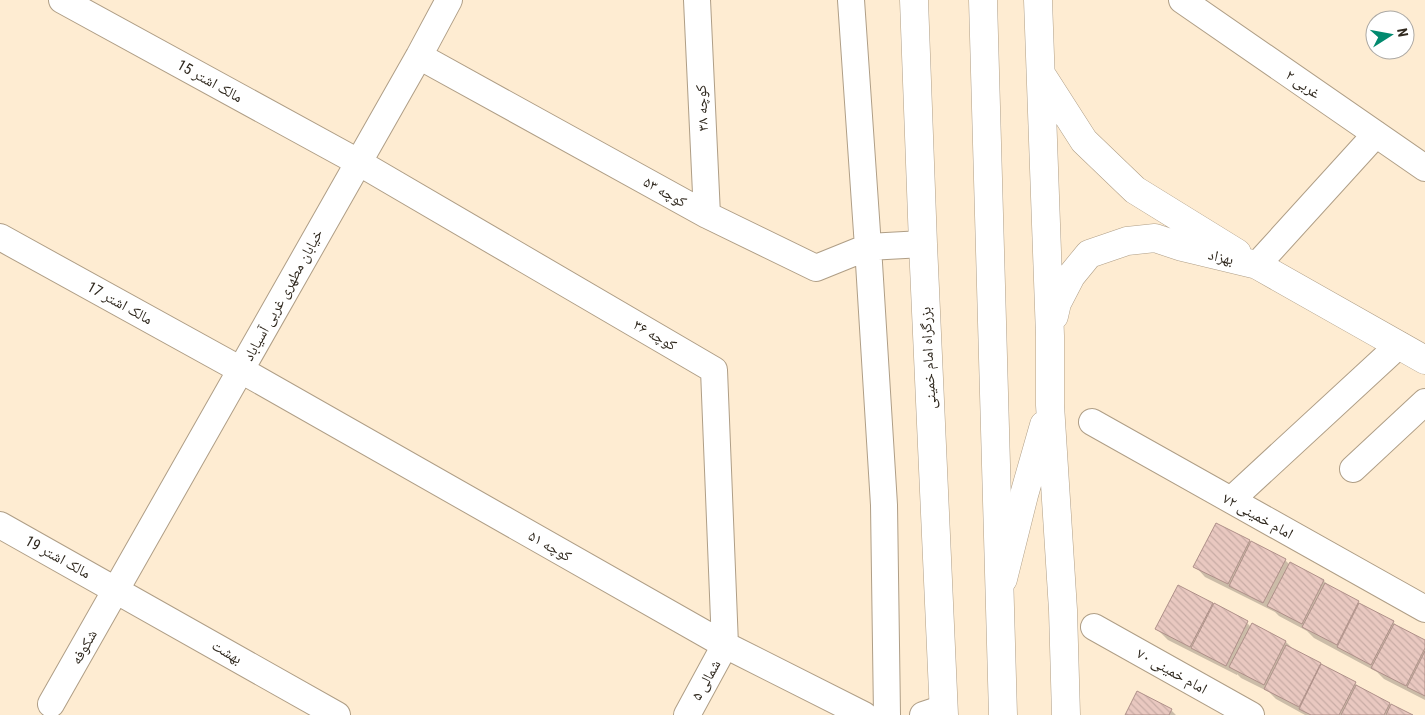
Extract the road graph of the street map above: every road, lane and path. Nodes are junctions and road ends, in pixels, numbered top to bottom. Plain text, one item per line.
1 (62, 0) edge
2 (450, 0) edge
3 (697, 0) edge
4 (851, 0) edge
5 (914, 0) edge
6 (983, 0) edge
7 (1038, 0) edge
8 (1182, 0) edge
9 (419, 56) junction
10 (1041, 73) junction
11 (1376, 134) junction
12 (358, 162) junction
13 (1425, 168) edge
14 (707, 215) junction
15 (0, 237) edge
16 (923, 244) junction
17 (868, 246) junction
18 (1257, 265) junction
19 (1050, 336) junction
20 (1399, 345) junction
21 (1425, 360) edge
22 (240, 370) junction
23 (1425, 402) edge
24 (1050, 405) junction
25 (1092, 422) dead end
26 (1353, 468) dead end
27 (1231, 500) junction
28 (0, 525) edge
29 (117, 590) junction
30 (999, 597) junction
31 (1425, 609) edge
32 (1094, 627) dead end
33 (725, 645) junction
34 (51, 704) dead end
35 (937, 713) edge
36 (337, 715) edge
37 (687, 715) edge
38 (864, 715) edge
39 (887, 715) edge
40 (1003, 715) edge
41 (1066, 715) edge
42 (1250, 715) edge

1 - 12 street, مالک اشتر 15
2 - 9 street, خیابان مطهری غربی آسیاباد
3 - 14 street, کوچه ۳۸
4 - 17 street
5 - 16 main road, بزرگراه امام خمینی
6 - 30 main road
7 - 10 main road
8 - 11 street, غربی ۲
9 - 12 street, خیابان مطهری غربی آسیاباد
9 - 14 street, کوچه ۵۳
10 - 18 main road
10 - 19 main road
11 - 13 street, غربی ۲
11 - 18 street
12 - 22 street, خیابان مطهری غربی آسیاباد
12 - 33 street, کوچه ۳۶
14 - 17 street, کوچه ۵۳
15 - 22 street, مالک اشتر 17
16 - 17 street, کوچه ۵۳
16 - 35 main road, بزرگراه امام خمینی
17 - 39 street
18 - 19 main road, بهزاد
18 - 20 main road, بهزاد
19 - 24 main road
20 - 21 main road, بهزاد
20 - 27 street
22 - 29 street, خیابان مطهری غربی آسیاباد
22 - 33 street, کوچه ۵۱
23 - 26 street
24 - 30 main road
24 - 41 main road
25 - 27 street, امام خمینی ۷۲
27 - 31 street, امام خمینی ۷۲
28 - 29 street, مالک اشتر 19
29 - 34 street, شکوفه
29 - 36 street, بهشت
30 - 40 main road
32 - 42 street, امام خمینی ۷۰
33 - 37 street, ۵ شمالی
33 - 38 street, کوچه ۵۱

